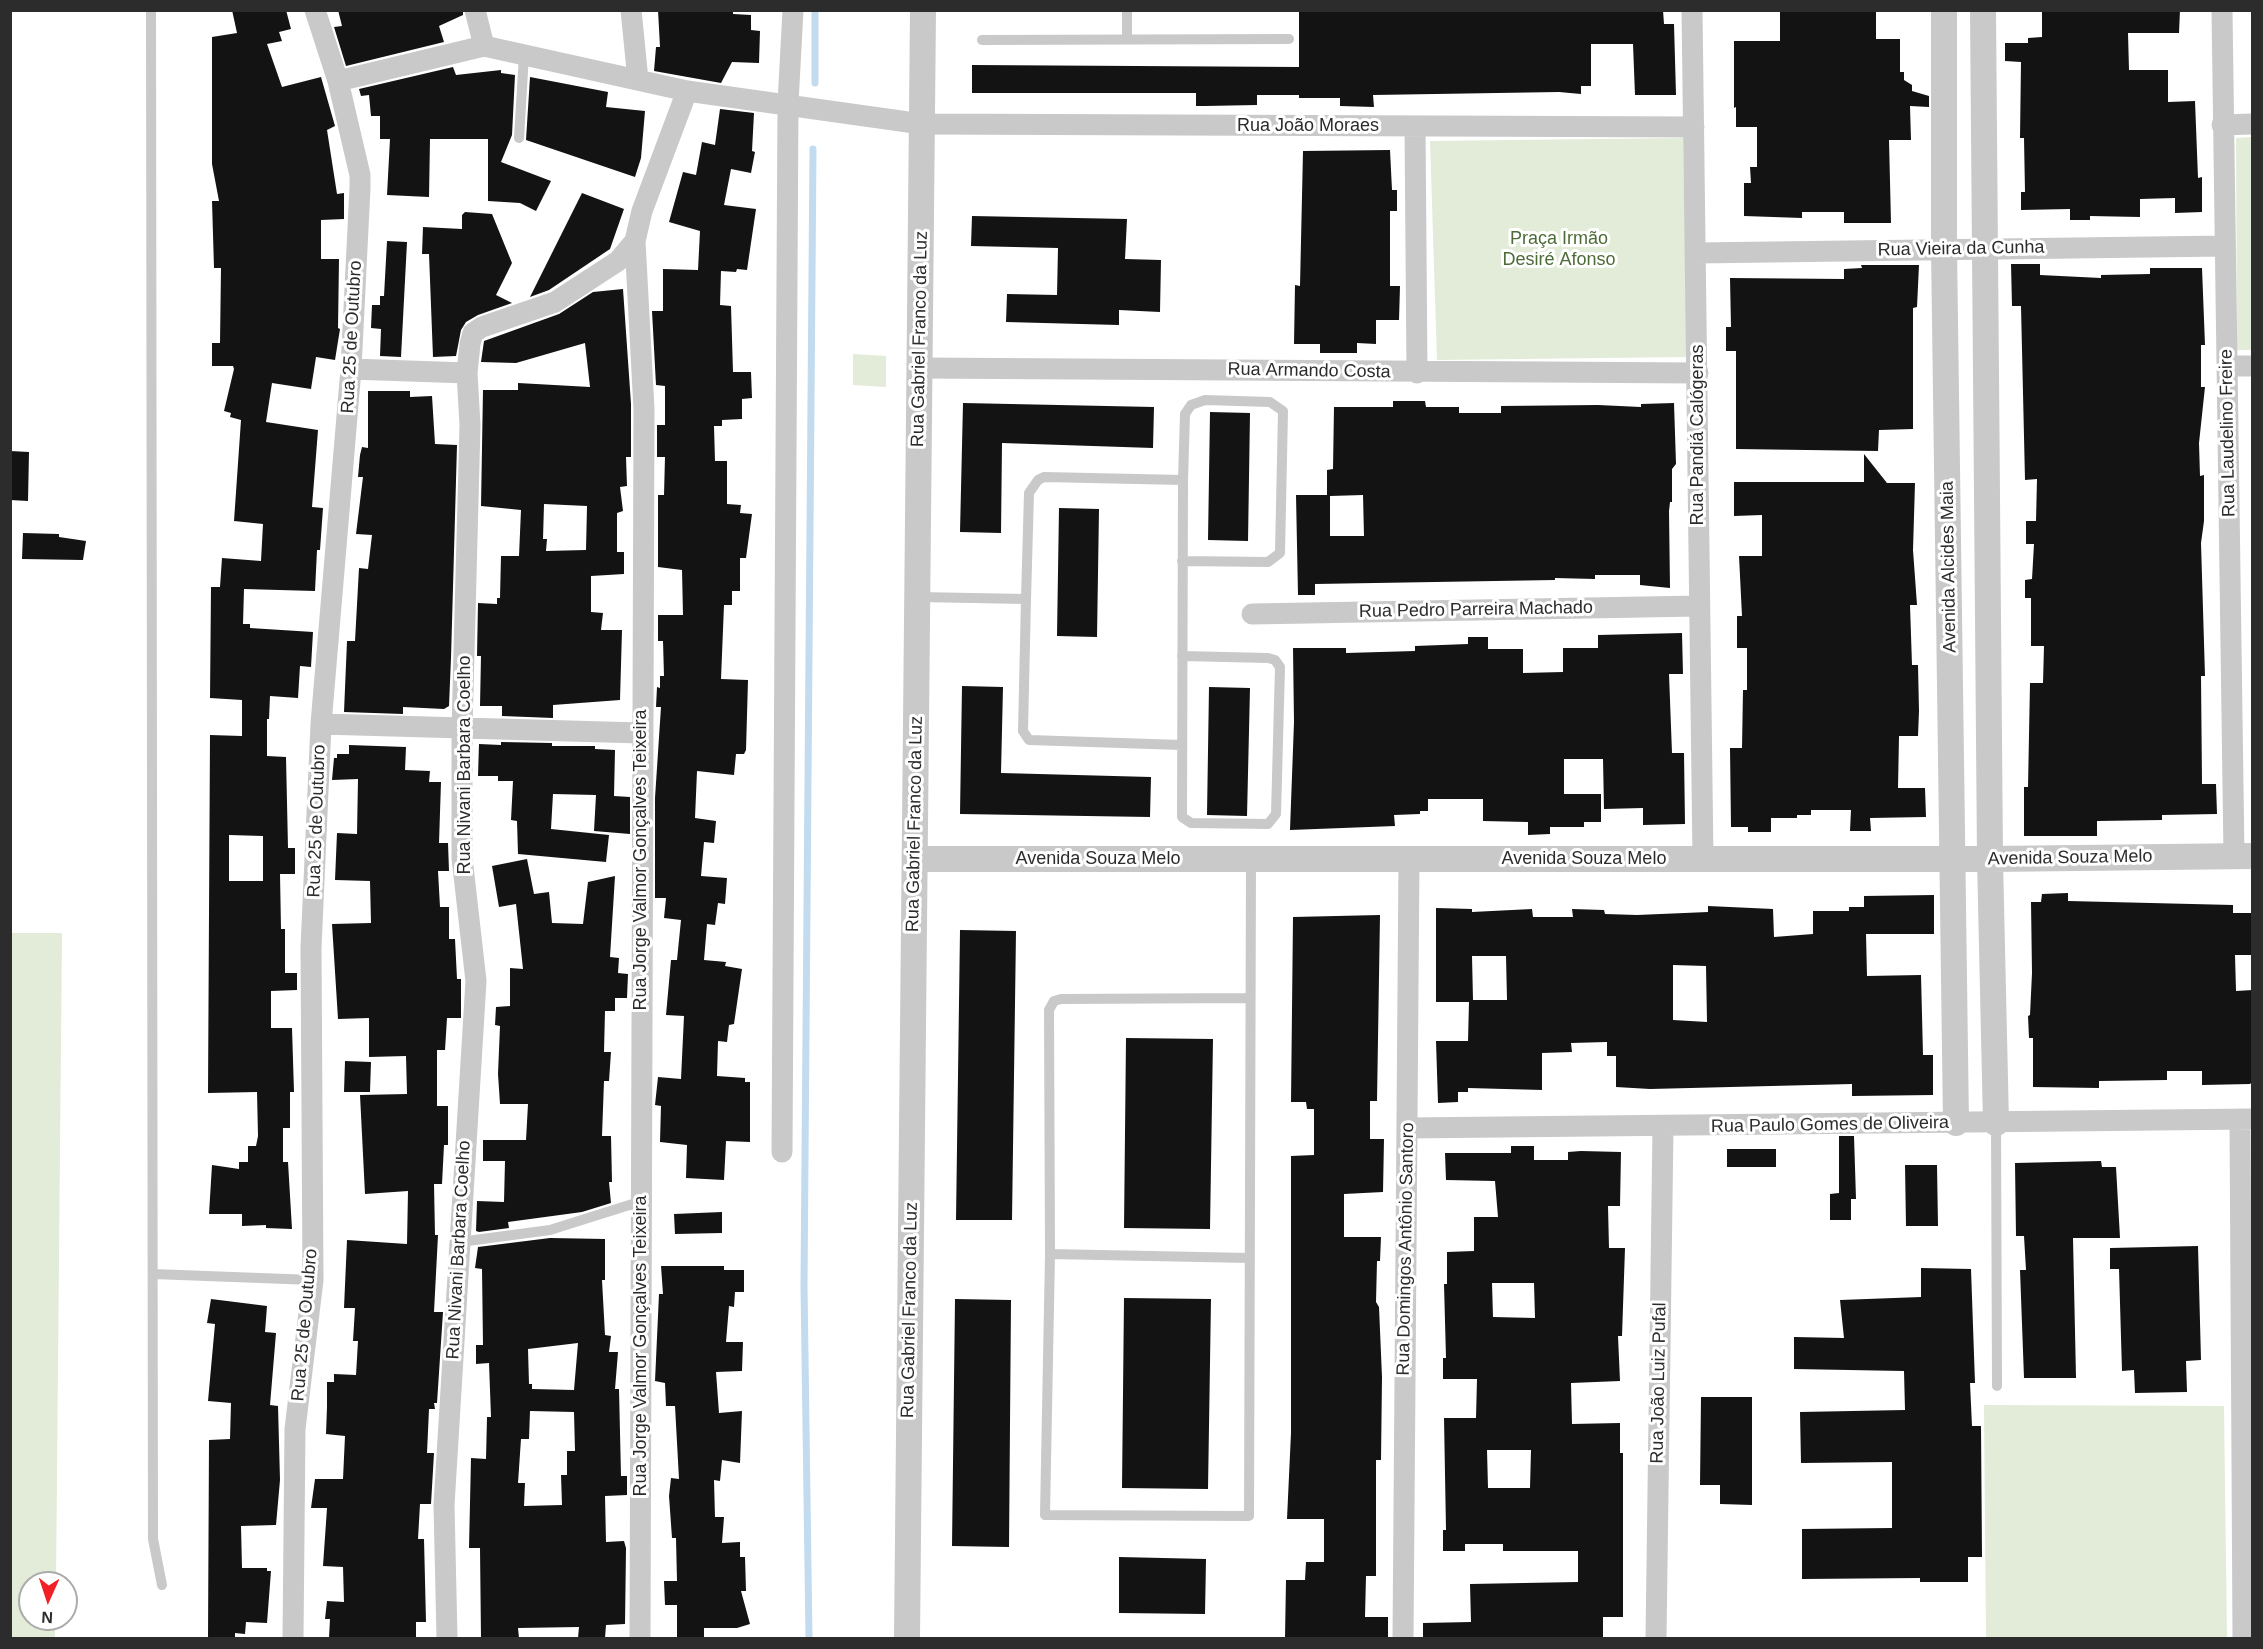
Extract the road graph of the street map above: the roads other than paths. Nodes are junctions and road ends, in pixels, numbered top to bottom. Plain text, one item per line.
1 (151, 10) edge
2 (315, 10) edge
3 (475, 10) edge
4 (631, 10) edge
5 (793, 10) edge
6 (923, 10) edge
7 (1127, 10) edge
8 (1692, 10) edge
9 (1944, 10) edge
10 (1983, 10) edge
11 (2222, 10) edge
12 (1127, 38) junction
13 (1289, 39) dead end
14 (982, 40) dead end
15 (484, 46) junction
16 (524, 55) junction
17 (638, 80) junction
18 (338, 81) junction
19 (687, 91) junction
20 (788, 103) junction
21 (922, 124) junction
22 (2253, 124) edge
23 (2222, 125) junction
24 (1415, 126) junction
25 (1694, 127) junction
26 (519, 138) dead end
27 (635, 241) junction
28 (2225, 246) junction
29 (1944, 248) junction
30 (1986, 249) junction
31 (1696, 253) junction
32 (2227, 366) junction
33 (2253, 366) edge
34 (920, 368) junction
35 (351, 369) junction
36 (467, 373) junction
37 (1417, 373) junction
38 (1698, 373) junction
39 (1183, 480) junction
40 (1182, 561) junction
41 (917, 597) junction
42 (1026, 599) junction
43 (1699, 606) junction
44 (1252, 614) dead end
45 (1182, 656) junction
46 (321, 724) junction
47 (462, 728) junction
48 (641, 733) junction
49 (1182, 745) junction
50 (2243, 856) edge
51 (915, 859) junction
52 (1251, 859) junction
53 (1408, 859) junction
54 (1704, 859) junction
55 (1953, 859) junction
56 (1990, 859) junction
57 (1250, 998) junction
58 (2246, 1119) edge
59 (1956, 1123) junction
60 (1996, 1123) junction
61 (1663, 1127) junction
62 (1407, 1128) junction
63 (782, 1152) dead end
64 (642, 1201) junction
65 (460, 1242) junction
66 (1050, 1254) junction
67 (1250, 1258) junction
68 (153, 1274) junction
69 (313, 1280) junction
70 (1997, 1386) dead end
71 (162, 1585) dead end
72 (293, 1638) edge
73 (447, 1638) edge
74 (640, 1638) edge
75 (907, 1638) edge
76 (1403, 1638) edge
77 (1656, 1638) edge
78 (2242, 1638) edge

1 - 68 lane
2 - 18 street, Rua 25 de Outubro
3 - 15 street
4 - 17 street
5 - 20 street
6 - 21 street, Rua Gabriel Franco da Luz
7 - 12 lane
8 - 25 street, Rua Pandiá Calógeras
9 - 29 street, Avenida Alcides Maia
10 - 30 street
11 - 23 street, Rua Laudelino Freire
12 - 13 lane
12 - 14 lane
15 - 16 street, Rua João Moraes
15 - 18 street
16 - 17 street, Rua João Moraes
16 - 26 lane
17 - 19 street, Rua João Moraes
18 - 35 street, Rua 25 de Outubro
19 - 20 street, Rua João Moraes
19 - 27 street, Rua Jorge Valmor Gonçalves Teixeira
20 - 21 street, Rua João Moraes
20 - 63 street
21 - 24 street, Rua João Moraes
21 - 34 street, Rua Gabriel Franco da Luz
22 - 23 street
23 - 28 street, Rua Laudelino Freire
24 - 25 street, Rua João Moraes
24 - 37 street
25 - 31 street, Rua Pandiá Calógeras
27 - 36 street, Rua Nivani Barbara Coelho
27 - 48 street, Rua Jorge Valmor Gonçalves Teixeira
28 - 30 street, Rua Vieira da Cunha
28 - 32 street, Rua Laudelino Freire
29 - 30 street, Rua Vieira da Cunha
29 - 31 street, Rua Vieira da Cunha
29 - 55 street, Avenida Alcides Maia
30 - 56 street
31 - 38 street, Rua Pandiá Calógeras
32 - 33 street
32 - 50 street, Rua Laudelino Freire
34 - 37 street, Rua Armando Costa
34 - 41 street, Rua Gabriel Franco da Luz
35 - 36 street
35 - 46 street, Rua 25 de Outubro
36 - 47 street, Rua Nivani Barbara Coelho
37 - 38 street, Rua Armando Costa
38 - 43 street, Rua Pandiá Calógeras
39 - 40 lane
39 - 40 lane
39 - 42 lane
40 - 45 lane
41 - 42 lane
41 - 51 street, Rua Gabriel Franco da Luz
42 - 49 lane
43 - 44 street, Rua Pedro Parreira Machado
43 - 54 street, Rua Pandiá Calógeras
45 - 49 lane
45 - 49 lane
46 - 47 street
46 - 69 street, Rua 25 de Outubro
47 - 48 street
47 - 65 street, Rua Nivani Barbara Coelho
48 - 64 street, Rua Jorge Valmor Gonçalves Teixeira
50 - 56 street, Avenida Souza Melo
51 - 52 street, Avenida Souza Melo
51 - 75 street, Rua Gabriel Franco da Luz
52 - 53 street, Avenida Souza Melo
52 - 57 lane
53 - 54 street, Avenida Souza Melo
53 - 62 street, Rua Domingos Antônio Santoro
54 - 55 street, Avenida Souza Melo
55 - 56 street, Avenida Souza Melo
55 - 59 street, Avenida Alcides Maia
56 - 60 street
57 - 66 lane
57 - 67 lane
58 - 60 street, Rua Paulo Gomes de Oliveira
58 - 78 street
59 - 60 street, Rua Paulo Gomes de Oliveira
59 - 61 street, Rua Paulo Gomes de Oliveira
60 - 70 lane
61 - 62 street, Rua Paulo Gomes de Oliveira
61 - 77 street, Rua João Luiz Pufal
62 - 76 street, Rua Domingos Antônio Santoro
64 - 65 lane
64 - 74 street, Rua Jorge Valmor Gonçalves Teixeira
65 - 73 street, Rua Nivani Barbara Coelho
66 - 67 lane
66 - 67 lane
68 - 69 lane
68 - 71 lane
69 - 72 street, Rua 25 de Outubro

